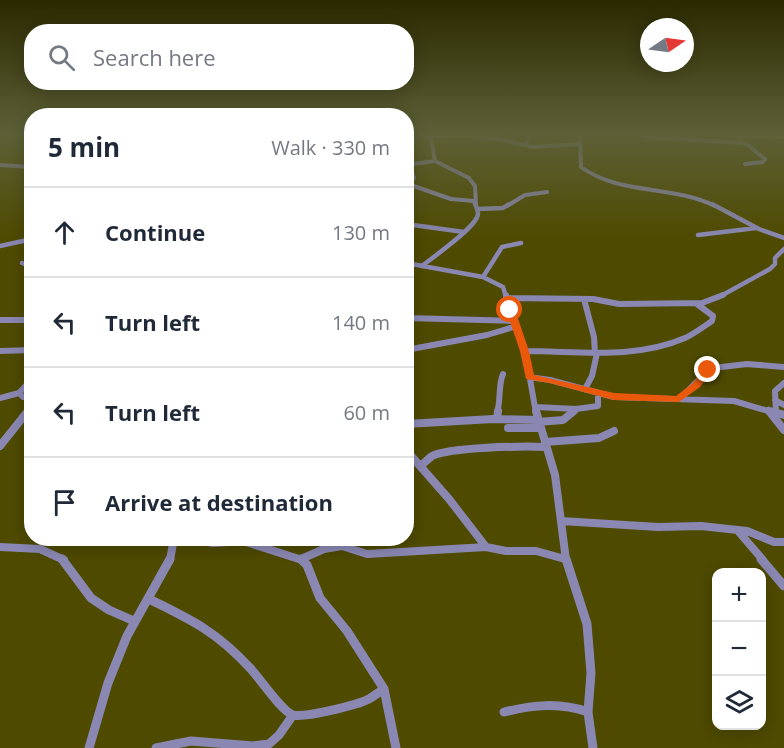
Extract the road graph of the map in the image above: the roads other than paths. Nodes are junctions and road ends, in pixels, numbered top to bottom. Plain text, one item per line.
1 (451, 169) edge
2 (583, 169) edge
3 (634, 185) junction
4 (414, 186) edge
5 (547, 192) dead end
6 (631, 193) dead end
7 (474, 201) junction
8 (477, 209) junction
9 (414, 225) edge
10 (757, 228) junction
11 (464, 232) junction
12 (698, 236) dead end
13 (784, 238) edge
14 (24, 241) edge
15 (521, 243) dead end
16 (0, 246) edge
17 (784, 249) edge
18 (414, 264) edge
19 (422, 266) junction
20 (483, 277) junction
21 (506, 298) junction
22 (584, 299) junction
23 (697, 303) junction
24 (414, 318) edge
25 (0, 320) edge
26 (24, 320) edge
27 (516, 323) junction
28 (414, 349) edge
29 (24, 350) edge
30 (0, 351) edge
31 (525, 351) junction
32 (596, 353) junction
33 (784, 367) edge
34 (503, 374) dead end
35 (529, 377) junction
36 (784, 383) edge
37 (24, 388) edge
38 (585, 389) junction
39 (19, 393) junction
40 (598, 393) junction
41 (24, 397) edge
42 (0, 398) edge
43 (679, 399) junction
44 (775, 400) junction
45 (784, 405) edge
46 (536, 407) junction
47 (576, 409) junction
48 (768, 409) junction
49 (776, 413) junction
50 (784, 415) edge
51 (24, 417) edge
52 (497, 419) junction
53 (538, 423) junction
54 (414, 424) edge
55 (508, 428) dead end
56 (784, 430) edge
57 (614, 431) dead end
58 (545, 444) junction
59 (0, 446) edge
60 (414, 459) edge
61 (421, 466) junction
62 (561, 521) junction
63 (738, 531) junction
64 (784, 542) edge
65 (172, 546) edge
66 (256, 546) edge
67 (337, 546) edge
68 (355, 546) edge
69 (0, 547) edge
70 (486, 548) junction
71 (565, 559) junction
72 (301, 560) junction
73 (784, 586) edge
74 (148, 599) junction
75 (134, 621) junction
76 (384, 689) junction
77 (504, 712) dead end
78 (588, 712) junction
79 (293, 715) junction
80 (187, 745) edge
81 (89, 748) edge
82 (156, 748) edge
83 (396, 748) edge
84 (593, 748) edge

1 - 7 street
2 - 3 street
3 - 6 street
3 - 10 street
4 - 7 street
5 - 8 street
7 - 8 street
8 - 11 street
9 - 11 street
10 - 12 street
10 - 13 street
11 - 19 street
14 - 16 street
15 - 20 street
17 - 23 street
18 - 19 street
19 - 20 street
20 - 21 street
21 - 22 street
21 - 27 street
22 - 23 street
22 - 32 street
23 - 32 street
24 - 27 street
25 - 26 street
27 - 28 street
27 - 31 street
29 - 30 street
31 - 32 street
31 - 35 street
32 - 38 street
33 - 43 street
34 - 52 street
35 - 38 street
35 - 46 street
36 - 44 street
37 - 39 street
38 - 40 street
39 - 41 street
39 - 42 street
40 - 43 street
40 - 47 street
43 - 48 street
44 - 45 street
44 - 49 street
46 - 47 street
46 - 53 street
47 - 53 street
48 - 49 street
48 - 56 street
49 - 50 street
51 - 59 street
52 - 53 street
52 - 54 street
53 - 55 street
53 - 58 street
57 - 58 street
58 - 61 street
58 - 62 street
60 - 61 street
61 - 70 street
62 - 63 street
62 - 71 street
63 - 64 street
63 - 73 street
65 - 74 street
66 - 72 street
67 - 72 street
68 - 70 street
69 - 75 street
70 - 71 street
71 - 78 street
72 - 76 street
74 - 75 street
74 - 79 street
75 - 81 street
76 - 79 street
76 - 83 street
77 - 78 street
78 - 84 street
79 - 80 street
80 - 82 street

